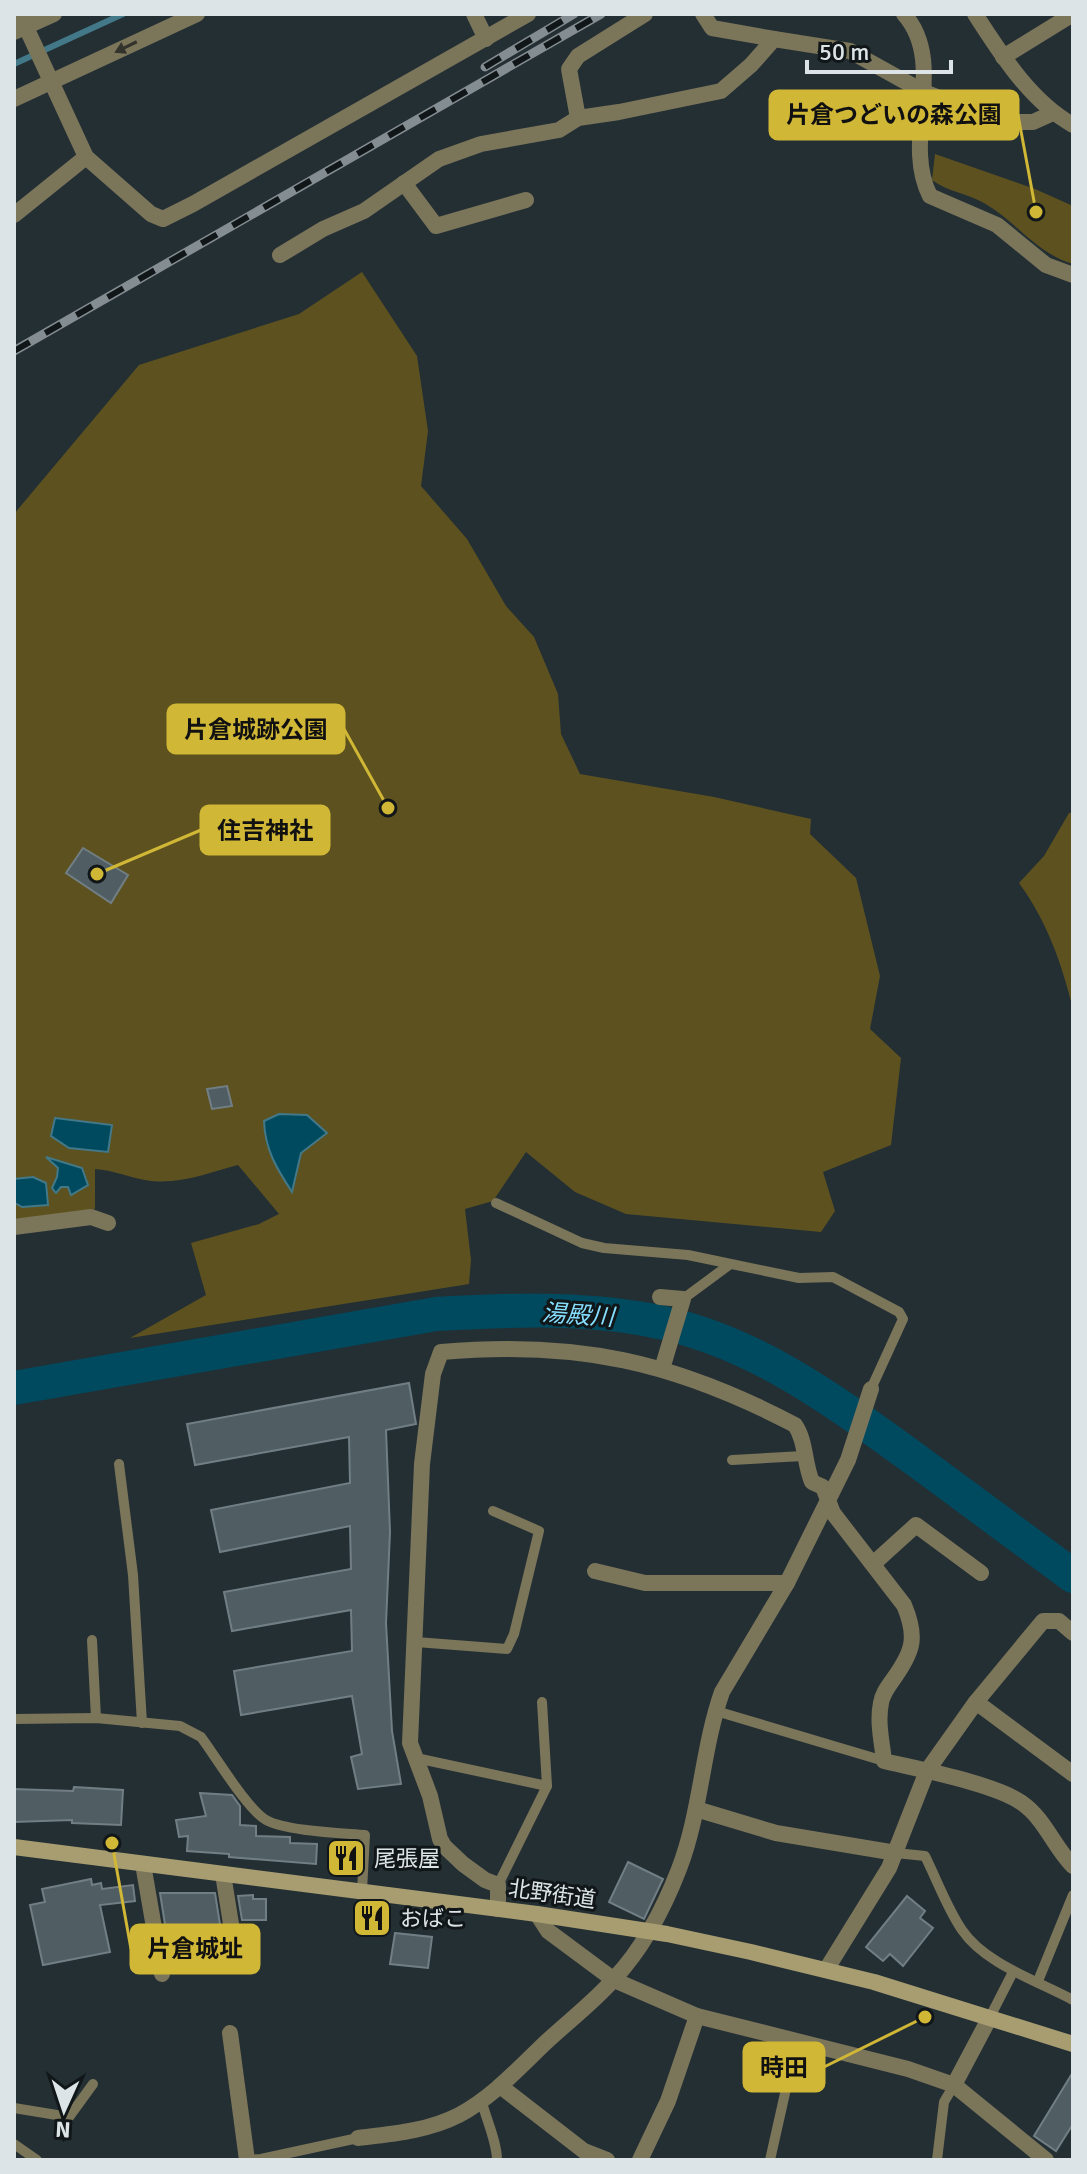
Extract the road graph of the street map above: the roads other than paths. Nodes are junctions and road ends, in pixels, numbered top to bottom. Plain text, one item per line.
1 (54, 14) edge
2 (197, 14) edge
3 (474, 14) edge
4 (528, 14) edge
5 (645, 14) edge
6 (703, 14) edge
7 (904, 14) edge
8 (975, 14) edge
9 (1073, 14) edge
10 (24, 29) edge
11 (486, 39) junction
12 (774, 39) junction
13 (1003, 57) junction
14 (53, 83) junction
15 (924, 92) junction
16 (14, 99) edge
17 (1053, 113) junction
18 (578, 118) junction
19 (1073, 125) edge
20 (86, 157) junction
21 (404, 183) junction
22 (526, 200) dead end
23 (14, 215) edge
24 (280, 255) dead end
25 (1073, 275) edge
26 (496, 1203) dead end
27 (108, 1223) dead end
28 (14, 1227) edge
29 (729, 1265) junction
30 (660, 1297) dead end
31 (681, 1302) junction
32 (663, 1366) junction
33 (870, 1391) joint
34 (803, 1456) junction
35 (732, 1460) dead end
36 (119, 1464) dead end
37 (828, 1500) junction
38 (493, 1511) dead end
39 (873, 1564) junction
40 (595, 1571) dead end
41 (981, 1573) dead end
42 (787, 1583) junction
43 (1073, 1633) edge
44 (92, 1640) dead end
45 (416, 1642) junction
46 (542, 1702) dead end
47 (976, 1702) junction
48 (716, 1711) junction
49 (96, 1718) junction
50 (14, 1719) edge
51 (142, 1723) junction
52 (416, 1758) junction
53 (884, 1761) junction
54 (927, 1771) junction
55 (1073, 1774) edge
56 (547, 1786) junction
57 (696, 1809) junction
58 (14, 1847) edge
59 (896, 1853) junction
60 (143, 1864) junction
61 (1073, 1866) edge
62 (223, 1874) junction
63 (498, 1885) junction
64 (362, 1891) junction
65 (1073, 1895) edge
66 (498, 1909) junction
67 (537, 1914) junction
68 (649, 1932) junction
69 (236, 1955) dead end
70 (826, 1970) junction
71 (1013, 1972) junction
72 (162, 1974) dead end
73 (614, 1980) junction
74 (1038, 1981) junction
75 (1073, 2000) edge
76 (697, 2016) junction
77 (990, 2017) junction
78 (230, 2033) dead end
79 (797, 2040) junction
80 (1073, 2044) edge
81 (93, 2084) dead end
82 (954, 2085) junction
83 (500, 2086) junction
84 (481, 2099) junction
85 (14, 2108) edge
86 (358, 2138) joint
87 (14, 2144) edge
88 (37, 2160) edge
89 (246, 2160) edge
90 (497, 2160) edge
91 (607, 2160) edge
92 (640, 2160) edge
93 (770, 2160) edge
94 (937, 2160) edge
95 (1046, 2160) edge

1 - 10 street
2 -> 14 street
3 - 11 street
4 - 11 street
5 - 18 street
6 - 12 street
7 - 15 street
8 - 13 street
9 - 13 street
10 - 14 street
11 - 20 street
12 - 15 street
12 - 18 street
13 - 17 street
14 - 16 street
14 - 20 street
15 - 17 street
15 - 25 street
17 - 19 street
18 - 21 street
20 - 23 street
21 - 22 street
21 - 24 street
26 - 29 lane
27 - 28 street
29 - 31 lane
29 - 33 lane
30 - 31 street
31 - 32 street
32 - 34 street
32 - 45 street
33 - 37 street
34 - 35 lane
34 - 37 street
36 - 51 lane
37 - 39 street
37 - 42 street
38 - 45 lane
39 - 41 street
39 - 53 street
40 - 42 street
42 - 48 street
43 - 47 street
44 - 49 lane
45 - 52 street
46 - 56 lane
47 - 54 street
47 - 55 street
48 - 53 lane
48 - 57 street
49 - 50 lane
49 - 51 lane
51 - 64 lane
52 - 56 lane
52 - 63 street
53 - 54 street
54 - 59 street
54 - 61 street
56 - 63 lane
57 - 59 street
57 - 68 street
58 - 60 main road, 北野街道
59 - 70 street
59 - 71 lane
60 - 62 main road, 北野街道
60 - 72 street
62 - 64 main road, 北野街道
62 - 69 street
63 - 66 street
64 - 66 main road, 北野街道
65 - 74 lane
66 - 67 main road, 北野街道
67 - 68 main road, 北野街道
67 - 73 street
68 - 70 main road, 北野街道
68 - 73 street
70 - 77 main road, 北野街道
71 - 74 lane
71 - 77 lane
73 - 76 street
73 - 83 street
74 - 75 lane
76 - 79 street
76 - 92 street
77 - 80 main road, 北野街道
77 - 82 street
78 - 89 street
79 - 82 street
79 - 93 lane
81 - 85 lane
82 - 94 lane
82 - 95 street
83 - 84 street
83 - 91 street
84 - 86 street
84 - 90 lane
86 - 89 lane
87 - 88 lane

